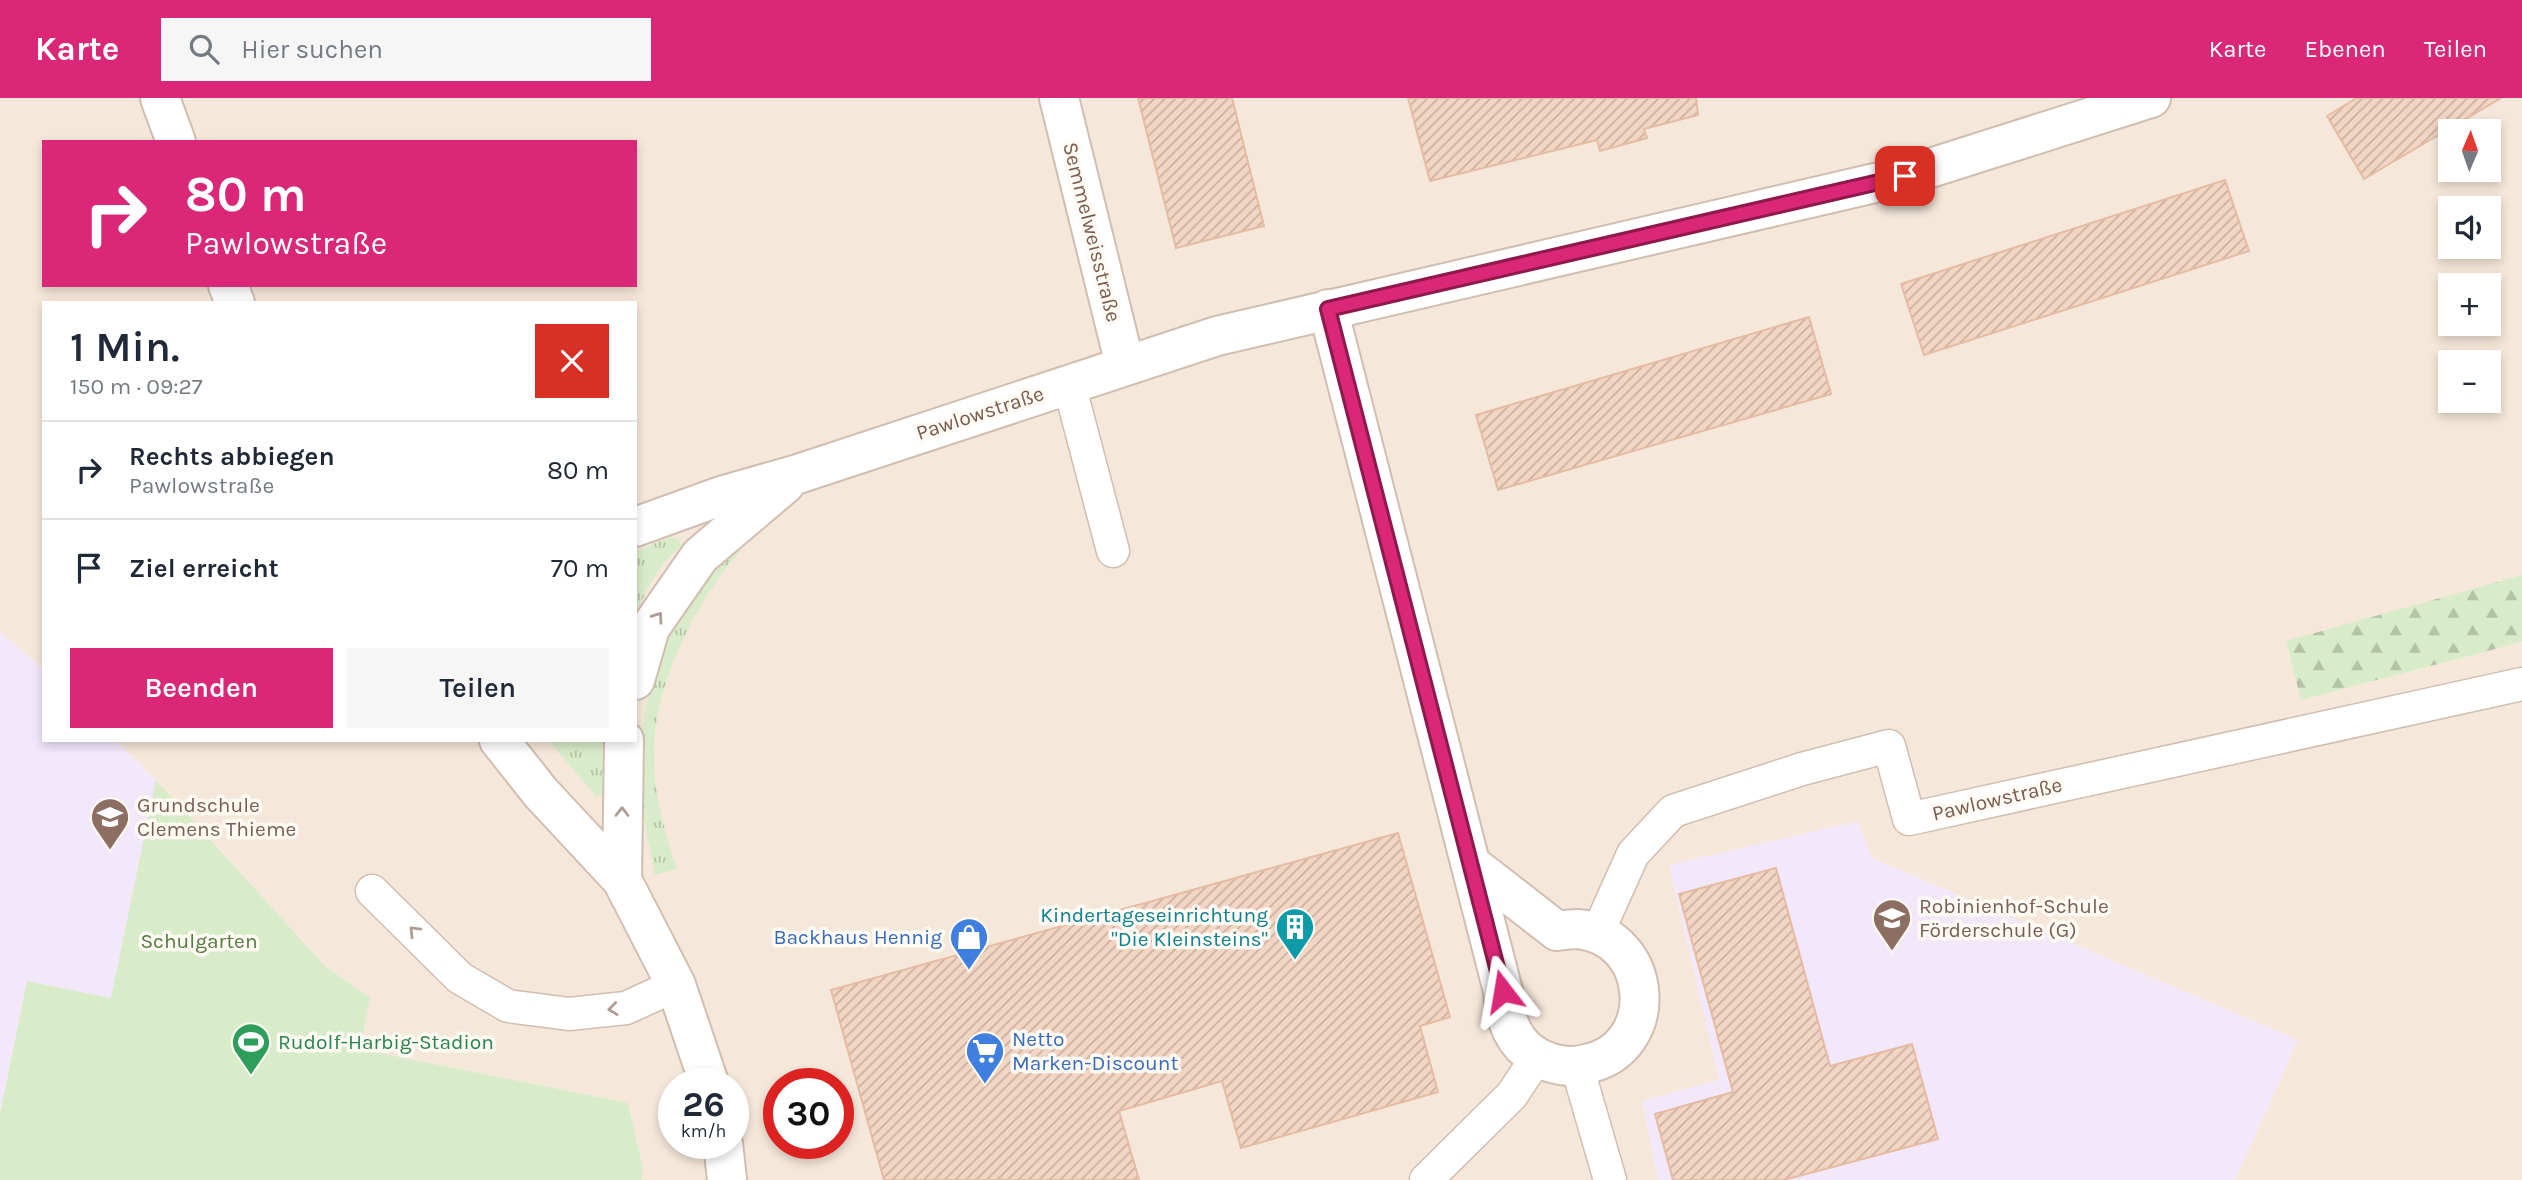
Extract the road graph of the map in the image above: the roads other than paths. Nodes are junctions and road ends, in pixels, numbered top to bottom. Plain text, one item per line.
1 (160, 98) edge
2 (1059, 98) edge
3 (2151, 98) edge
4 (175, 140) edge
5 (1328, 309) junction
6 (1125, 365) junction
7 (1069, 384) junction
8 (798, 474) junction
9 (637, 526) edge
10 (1113, 551) dead end
11 (637, 673) edge
12 (2522, 684) edge
13 (501, 742) edge
14 (624, 742) edge
15 (1472, 865) junction
16 (622, 880) junction
17 (372, 891) dead end
18 (1597, 934) junction
19 (676, 985) junction
20 (1537, 1057) junction
21 (1577, 1066) junction
22 (704, 1068) edge
23 (725, 1159) edge
24 (727, 1180) edge
25 (1426, 1180) edge
26 (1610, 1180) edge

1 - 4 street
2 - 6 street, Semmelweisstraße
3 - 5 street, Pawlowstraße
5 - 6 street, Pawlowstraße
5 - 15 street
6 - 7 street, Pawlowstraße
7 - 8 street, Pawlowstraße
7 - 10 lane
8 - 9 street, Pawlowstraße
11 -> 8 street
12 - 18 lane, Pawlowstraße
13 - 16 street
16 -> 14 street
15 - 18 street
15 - 20 street
16 - 19 street
19 -> 17 lane
18 - 21 street
19 - 22 street
20 - 21 street
20 - 25 lane
21 - 26 lane
23 - 24 street

